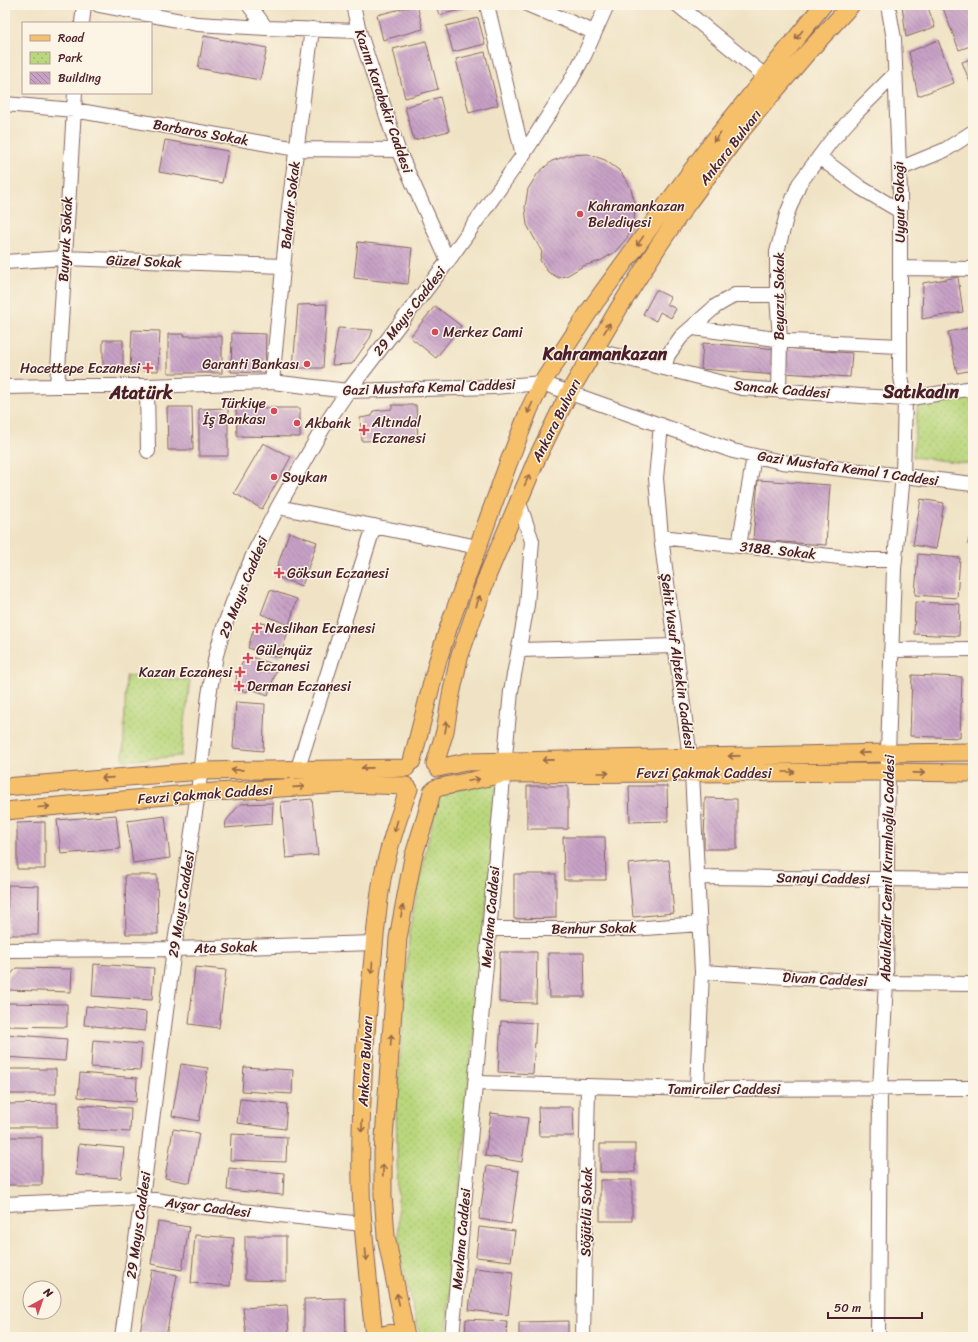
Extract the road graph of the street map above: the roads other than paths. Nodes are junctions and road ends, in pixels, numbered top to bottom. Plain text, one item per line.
1 (84, 5) edge
2 (99, 5) edge
3 (249, 5) edge
4 (353, 5) edge
5 (487, 5) edge
6 (529, 5) edge
7 (607, 5) edge
8 (678, 5) edge
9 (823, 5) edge
10 (851, 5) edge
11 (888, 5) edge
12 (82, 22) edge
13 (266, 28) junction
14 (312, 29) junction
15 (359, 31) junction
16 (594, 32) junction
17 (895, 74) junction
18 (765, 76) junction
19 (76, 94) edge
20 (5, 104) edge
21 (74, 110) junction
22 (973, 132) edge
23 (297, 149) junction
24 (398, 150) junction
25 (523, 155) junction
26 (819, 157) junction
27 (899, 169) junction
28 (900, 211) junction
29 (64, 258) junction
30 (448, 261) junction
31 (5, 262) edge
32 (284, 266) junction
33 (900, 268) junction
34 (973, 269) edge
35 (777, 295) junction
36 (693, 328) junction
37 (780, 340) junction
38 (900, 346) junction
39 (594, 350) junction
40 (664, 368) junction
41 (272, 382) junction
42 (542, 383) junction
43 (57, 386) junction
44 (147, 386) junction
45 (5, 387) edge
46 (973, 388) edge
47 (779, 390) junction
48 (348, 391) junction
49 (569, 393) junction
50 (905, 399) junction
51 (660, 425) junction
52 (148, 451) dead end
53 (754, 456) junction
54 (903, 475) junction
55 (973, 484) edge
56 (518, 500) junction
57 (278, 507) junction
58 (374, 526) junction
59 (661, 537) junction
60 (739, 546) junction
61 (478, 547) junction
62 (895, 560) junction
63 (676, 646) junction
64 (973, 649) edge
65 (519, 650) junction
66 (891, 650) junction
67 (973, 752) edge
68 (888, 753) junction
69 (409, 764) junction
70 (691, 765) junction
71 (436, 766) junction
72 (505, 767) junction
73 (298, 768) junction
74 (201, 771) junction
75 (888, 772) junction
76 (973, 774) edge
77 (5, 787) edge
78 (407, 788) junction
79 (434, 790) junction
80 (198, 793) junction
81 (5, 811) edge
82 (697, 877) junction
83 (887, 879) junction
84 (973, 880) edge
85 (699, 924) junction
86 (489, 929) junction
87 (375, 943) junction
88 (174, 949) junction
89 (5, 950) edge
90 (702, 972) junction
91 (886, 983) junction
92 (973, 984) edge
93 (475, 1083) junction
94 (588, 1086) junction
95 (880, 1088) junction
96 (973, 1088) edge
97 (697, 1089) junction
98 (142, 1198) junction
99 (5, 1204) edge
100 (364, 1224) junction
101 (122, 1337) edge
102 (374, 1337) edge
103 (381, 1337) edge
104 (402, 1337) edge
105 (406, 1337) edge
106 (452, 1337) edge
107 (583, 1337) edge
108 (878, 1337) edge

1 - 12 street
2 - 13 street
3 - 13 street
4 - 15 street, Kazım Karabekir Caddesi
5 - 25 street
6 - 16 street
7 - 16 street, 29 Mayıs Caddesi
8 - 18 street
9 -> 18 main road, Ankara Bulvarı
39 -> 10 main road, Ankara Bulvarı
11 - 17 street, Uygur Sokağı
13 - 14 street
14 - 15 street
14 - 23 street, Bahadır Sokak
15 - 24 street, Kazım Karabekir Caddesi
16 - 25 street, 29 Mayıs Caddesi
17 - 26 street, Beyazıt Sokak
17 - 27 street, Uygur Sokağı
18 -> 42 main road, Ankara Bulvarı
19 - 21 street, Buyruk Sokak
20 - 21 street, Barbaros Sokak
21 - 23 street, Barbaros Sokak
21 - 29 street, Buyruk Sokak
22 - 27 street
23 - 24 street, Barbaros Sokak
23 - 32 street, Bahadır Sokak
24 - 30 street, Kazım Karabekir Caddesi
25 - 30 street, 29 Mayıs Caddesi
26 - 28 street
26 - 35 street, Beyazıt Sokak
27 - 28 street, Uygur Sokağı
28 - 33 street, Uygur Sokağı
29 - 31 street, Güzel Sokak
29 - 32 street, Güzel Sokak
29 - 43 street, Buyruk Sokak
30 - 48 street, 29 Mayıs Caddesi
32 - 41 street, Bahadır Sokak
33 - 34 street
33 - 38 street, Uygur Sokağı
35 - 36 street
35 - 37 street, Beyazıt Sokak
36 - 37 street
36 - 40 street
37 - 38 street
37 - 47 street, Beyazıt Sokak
38 - 50 street, Uygur Sokağı
39 - 40 street, Sancak Caddesi
39 - 49 main road, Ankara Bulvarı
40 - 47 street, Sancak Caddesi
41 - 44 street, Gazi Mustafa Kemal Caddesi
41 - 48 street, Gazi Mustafa Kemal Caddesi
42 - 48 street, Gazi Mustafa Kemal Caddesi
42 - 49 street, Gazi Mustafa Kemal 1 Caddesi
42 -> 61 main road, Ankara Bulvarı
43 - 44 street, Gazi Mustafa Kemal Caddesi
43 - 45 street, Gazi Mustafa Kemal Caddesi
44 - 52 street
46 - 50 street, Sancak Caddesi
47 - 50 street, Sancak Caddesi
48 - 57 street, 29 Mayıs Caddesi
49 - 51 street, Gazi Mustafa Kemal 1 Caddesi
56 -> 49 main road, Ankara Bulvarı
50 - 54 street, Abdulkadir Cemil Kırımlıoğlu Caddesi
51 - 53 street, Gazi Mustafa Kemal 1 Caddesi
51 - 59 street, Şehit Yusuf Alptekin Caddesi
53 - 54 street, Gazi Mustafa Kemal 1 Caddesi
53 - 60 street
54 - 55 street, Gazi Mustafa Kemal 1 Caddesi
54 - 62 street, Abdulkadir Cemil Kırımlıoğlu Caddesi
56 - 65 street, Mevlana Caddesi
71 -> 56 main road, Ankara Bulvarı
57 - 58 street
57 - 74 street, 29 Mayıs Caddesi
58 - 61 street
58 - 73 street
59 - 60 street, 3188. Sokak
59 - 63 street, Şehit Yusuf Alptekin Caddesi
60 - 62 street, 3188. Sokak
61 - 69 main road, Ankara Bulvarı
62 - 66 street, Abdulkadir Cemil Kırımlıoğlu Caddesi
63 - 65 street
63 - 70 street, Şehit Yusuf Alptekin Caddesi
64 - 66 street
65 - 72 street, Mevlana Caddesi
66 - 68 street, Abdulkadir Cemil Kırımlıoğlu Caddesi
67 - 68 main road, Fevzi Çakmak Caddesi
68 -> 70 main road, Fevzi Çakmak Caddesi
68 - 75 street, Abdulkadir Cemil Kırımlıoğlu Caddesi
69 - 71 main road
69 -> 73 main road, Fevzi Çakmak Caddesi
69 - 78 main road
70 - 72 main road, Fevzi Çakmak Caddesi
70 -> 75 main road, Fevzi Çakmak Caddesi
70 - 82 street, Şehit Yusuf Alptekin Caddesi
71 - 72 main road, Fevzi Çakmak Caddesi
71 - 79 main road
79 -> 72 main road, Fevzi Çakmak Caddesi
72 - 86 street, Mevlana Caddesi
73 -> 74 main road, Fevzi Çakmak Caddesi
74 -> 77 main road, Fevzi Çakmak Caddesi
74 - 80 street, 29 Mayıs Caddesi
75 -> 76 main road, Fevzi Çakmak Caddesi
75 - 83 street, Abdulkadir Cemil Kırımlıoğlu Caddesi
78 - 79 main road
80 -> 78 main road, Fevzi Çakmak Caddesi
78 -> 87 main road, Ankara Bulvarı
105 -> 79 main road, Ankara Bulvarı
81 -> 80 main road, Fevzi Çakmak Caddesi
80 - 88 street, 29 Mayıs Caddesi
82 - 83 street, Sanayi Caddesi
82 - 85 street, Şehit Yusuf Alptekin Caddesi
83 - 84 street, Sanayi Caddesi
83 - 91 street, Abdulkadir Cemil Kırımlıoğlu Caddesi
85 - 86 street, Benhur Sokak
85 - 90 street, Şehit Yusuf Alptekin Caddesi
86 - 93 street, Mevlana Caddesi
87 - 88 street, Ata Sokak
87 -> 100 main road, Ankara Bulvarı
88 - 89 street, Ata Sokak
88 - 98 street, 29 Mayıs Caddesi
90 - 91 street, Divan Caddesi
90 - 97 street, Şehit Yusuf Alptekin Caddesi
91 - 92 street, Divan Caddesi
91 - 95 street, Abdulkadir Cemil Kırımlıoğlu Caddesi
93 - 94 street, Tamirciler Caddesi
93 - 106 street, Mevlana Caddesi
94 - 97 street, Tamirciler Caddesi
94 - 107 street, Söğütlü Sokak
95 - 96 street, Tamirciler Caddesi
95 - 97 street, Tamirciler Caddesi
95 - 108 street, Abdulkadir Cemil Kırımlıoğlu Caddesi
98 - 99 street, Avşar Caddesi
98 - 100 street, Avşar Caddesi
98 - 101 street, 29 Mayıs Caddesi
100 -> 102 main road, Ankara Bulvarı
103 - 104 main road

